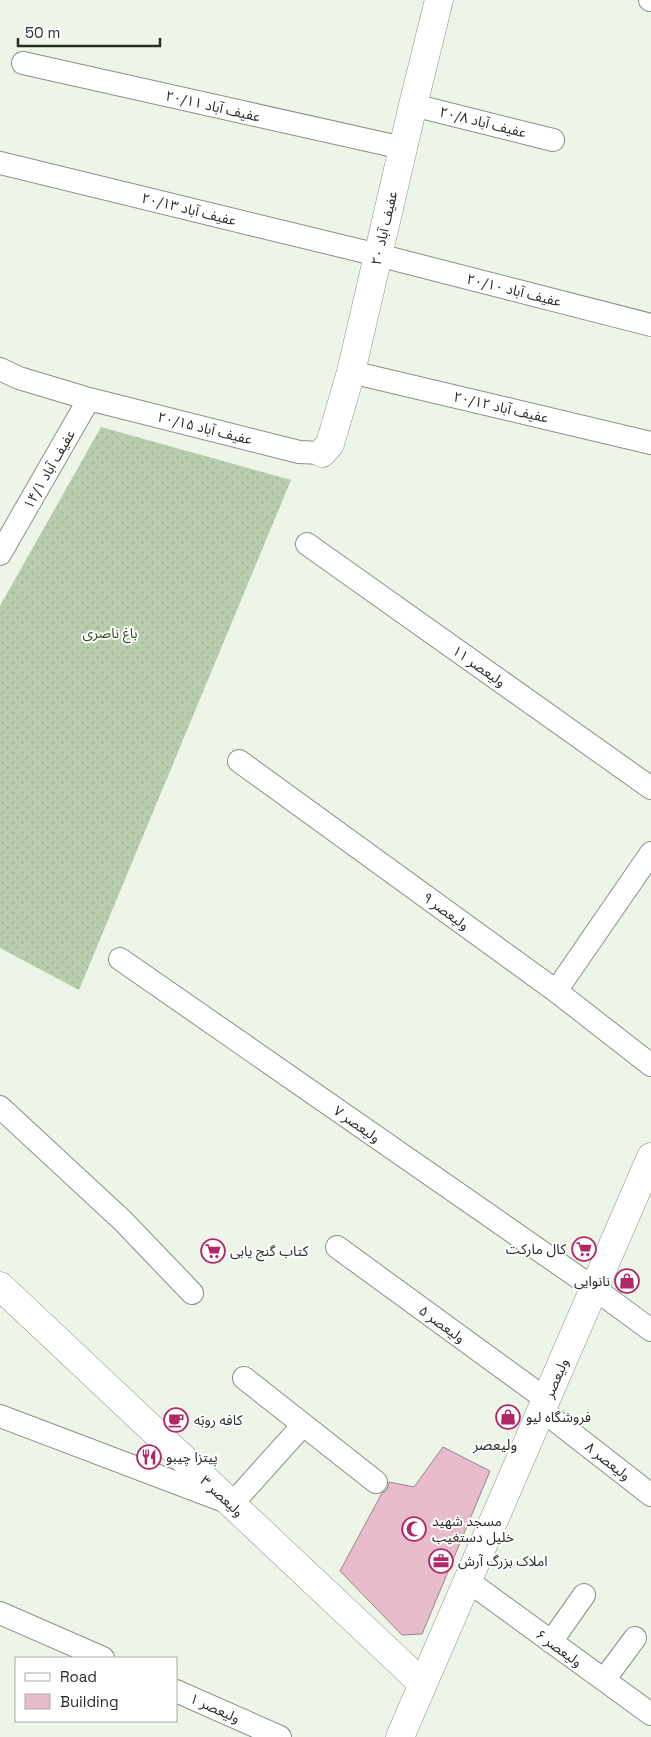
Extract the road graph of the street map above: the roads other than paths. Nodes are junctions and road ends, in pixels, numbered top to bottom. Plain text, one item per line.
1 (439, 0) edge
2 (23, 63) dead end
3 (413, 105) junction
4 (553, 140) dead end
5 (403, 148) junction
6 (0, 163) edge
7 (378, 255) junction
8 (651, 325) edge
9 (0, 369) edge
10 (351, 372) junction
11 (89, 399) junction
12 (651, 443) edge
13 (322, 453) joint
14 (307, 544) dead end
15 (5, 546) edge
16 (239, 761) dead end
17 (651, 788) edge
18 (651, 853) edge
19 (120, 959) dead end
20 (556, 991) junction
21 (651, 1064) edge
22 (0, 1107) edge
23 (651, 1157) edge
24 (336, 1247) dead end
25 (0, 1286) edge
26 (595, 1289) junction
27 (192, 1293) dead end
28 (651, 1330) edge
29 (244, 1378) dead end
30 (544, 1405) junction
31 (0, 1416) edge
32 (304, 1424) junction
33 (376, 1482) dead end
34 (651, 1495) edge
35 (232, 1504) junction
36 (468, 1581) junction
37 (584, 1595) dead end
38 (0, 1613) edge
39 (635, 1638) dead end
40 (551, 1642) junction
41 (101, 1657) edge
42 (604, 1680) junction
43 (423, 1684) junction
44 (178, 1692) edge
45 (651, 1714) edge
46 (280, 1737) edge
47 (400, 1737) edge

1 - 3 street, عفیف آباد ۲۰
2 - 5 street, عفیف آباد ۲۰/۱۱
3 - 4 street, عفیف آباد ۲۰/۸
3 - 5 street, عفیف آباد ۲۰
5 - 7 street, عفیف آباد ۲۰
6 - 7 street, عفیف آباد ۲۰/۱۳
7 - 8 street, عفیف آباد ۲۰/۱۰
7 - 10 street, عفیف آباد ۲۰
9 - 11 street, عفیف آباد ۲۰/۱۵
10 - 12 street, عفیف آباد ۲۰/۱۲
10 - 13 street, عفیف آباد ۲۰
11 - 13 street, عفیف آباد ۲۰/۱۵
11 - 15 street, عفیف آباد ۱۴/۱
14 - 17 street, ۱۱ ولیعصر
16 - 20 street, ۹ ولیعصر
18 - 20 street
19 - 26 street, ۷ ولیعصر
20 - 21 street, ۹ ولیعصر
22 - 27 street
23 - 26 street, ولیعصر
24 - 30 street, ۵ ولیعصر
25 - 35 street, ۳ ولیعصر
26 - 28 street, ۷ ولیعصر
26 - 30 street, ولیعصر
29 - 32 street
30 - 34 street, ۸ ولیعصر
30 - 36 street, ولیعصر
31 - 35 street
32 - 33 street
32 - 35 street
35 - 43 street, ۳ ولیعصر
36 - 40 street, ۶ ولیعصر
36 - 43 street, ولیعصر
37 - 40 street
38 - 41 street
39 - 42 street
40 - 42 street, ۶ ولیعصر
42 - 45 street, ۶ ولیعصر
43 - 47 street, ولیعصر
44 - 46 street, ۱ ولیعصر

